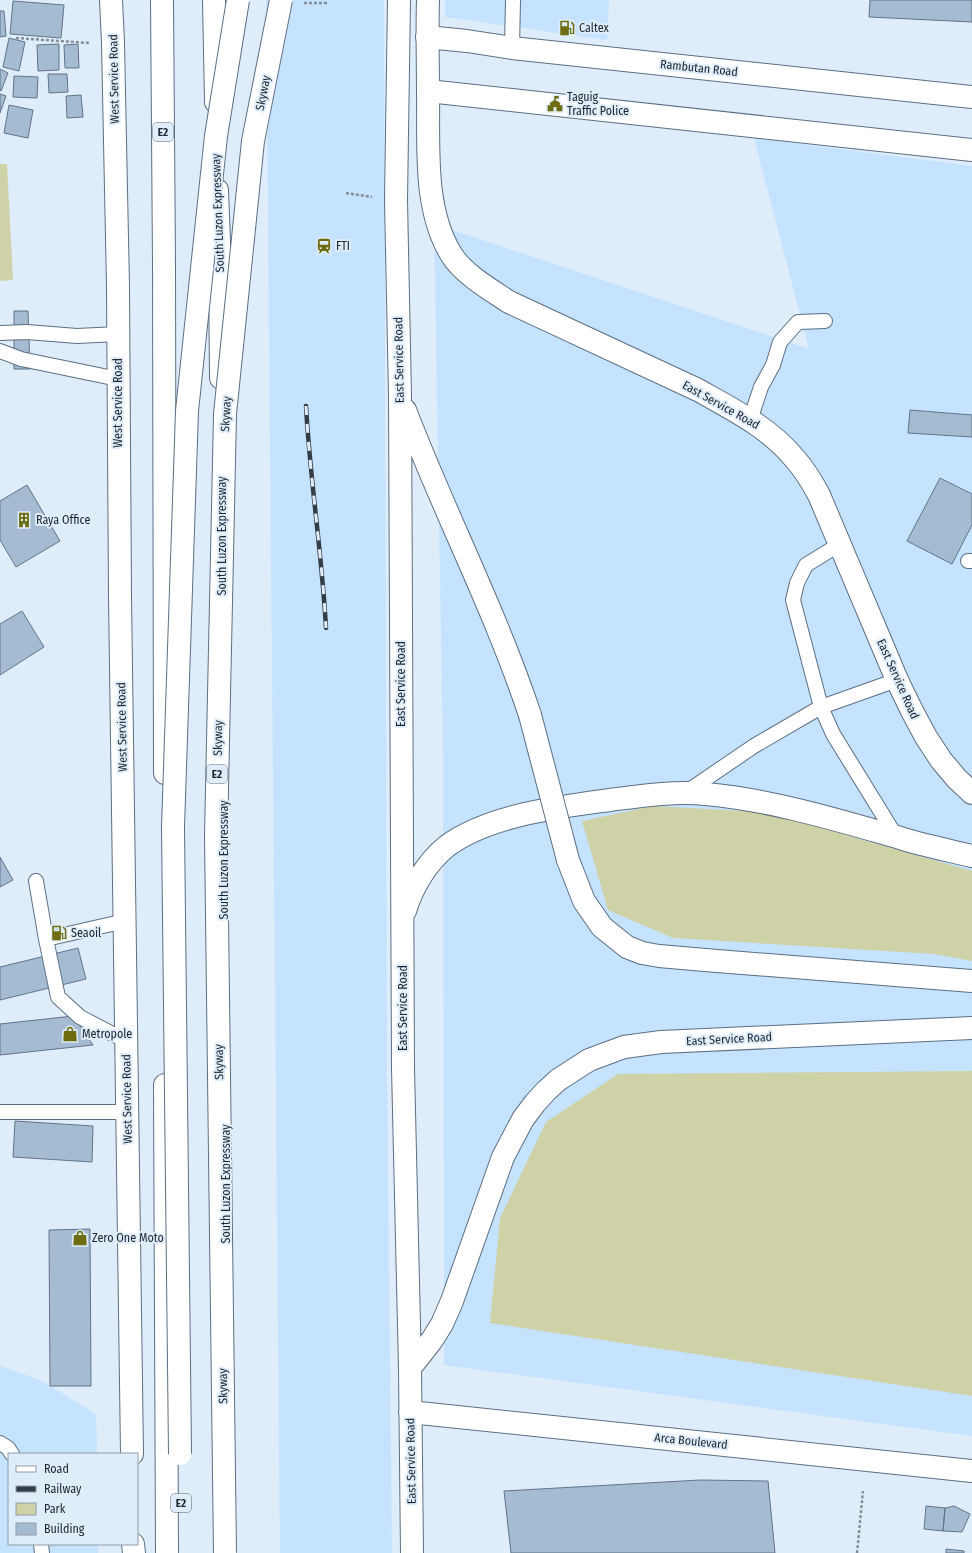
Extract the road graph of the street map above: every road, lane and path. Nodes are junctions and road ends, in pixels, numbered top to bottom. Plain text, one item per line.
1 (111, 0) edge
2 (162, 0) edge
3 (214, 0) edge
4 (224, 0) edge
5 (238, 0) edge
6 (399, 0) edge
7 (428, 0) edge
8 (513, 0) edge
9 (290, 2) edge
10 (328, 3) dead end
11 (427, 37) junction
12 (16, 38) dead end
13 (114, 43) junction
14 (512, 48) junction
15 (428, 91) junction
16 (972, 97) edge
17 (972, 150) edge
18 (216, 178) junction
19 (825, 321) dead end
20 (0, 333) edge
21 (118, 334) junction
22 (0, 352) edge
23 (118, 378) junction
24 (400, 396) junction
25 (750, 420) junction
26 (840, 544) junction
27 (898, 680) junction
28 (821, 707) junction
29 (685, 793) junction
30 (972, 793) edge
31 (897, 838) junction
32 (972, 856) edge
33 (36, 881) dead end
34 (402, 919) junction
35 (125, 921) junction
36 (46, 939) junction
37 (972, 981) edge
38 (972, 1028) edge
39 (126, 1042) junction
40 (0, 1112) edge
41 (127, 1112) junction
42 (410, 1368) junction
43 (410, 1412) junction
44 (0, 1443) edge
45 (11, 1453) edge
46 (132, 1453) edge
47 (972, 1472) edge
48 (864, 1491) dead end
49 (167, 1553) edge
50 (181, 1553) edge
51 (225, 1553) edge
52 (230, 1553) edge
53 (412, 1553) edge
54 (857, 1553) edge

1 - 13 main road, West Service Road
2 - 49 main road, E2
3 - 18 main road, South Luzon Expressway / E2
4 - 18 main road
5 - 50 main road, E2, bridge
6 - 24 main road, East Service Road
7 - 11 main road, East Service Road
8 - 14 lane
9 - 10 path
9 - 51 main road, Skyway / E2, bridge
11 - 14 main road, Rambutan Road
11 - 15 main road, East Service Road
12 - 13 path
13 - 21 main road, West Service Road
14 - 16 main road, Rambutan Road
15 - 17 main road
15 - 25 main road, East Service Road
18 - 52 main road, South Luzon Expressway / E2
19 - 25 lane
20 - 21 lane
21 - 23 main road, West Service Road
22 - 23 lane
23 - 35 main road, West Service Road
24 - 34 main road, East Service Road
24 - 37 main road, bridge
25 - 26 main road, East Service Road
26 - 27 main road, East Service Road
26 - 28 lane
27 - 28 lane
27 - 30 main road, East Service Road
28 - 29 lane
28 - 31 lane
29 - 31 main road
29 - 34 main road
31 - 32 main road
33 - 36 lane
34 - 42 main road, East Service Road
35 - 36 lane
35 - 39 main road, West Service Road
36 - 39 lane
38 - 42 main road, East Service Road
39 - 41 main road, West Service Road
40 - 41 lane
41 - 46 main road, West Service Road
42 - 43 main road, East Service Road
43 - 47 main road, Arca Boulevard
43 - 53 main road, East Service Road
44 - 45 lane
48 - 54 path

